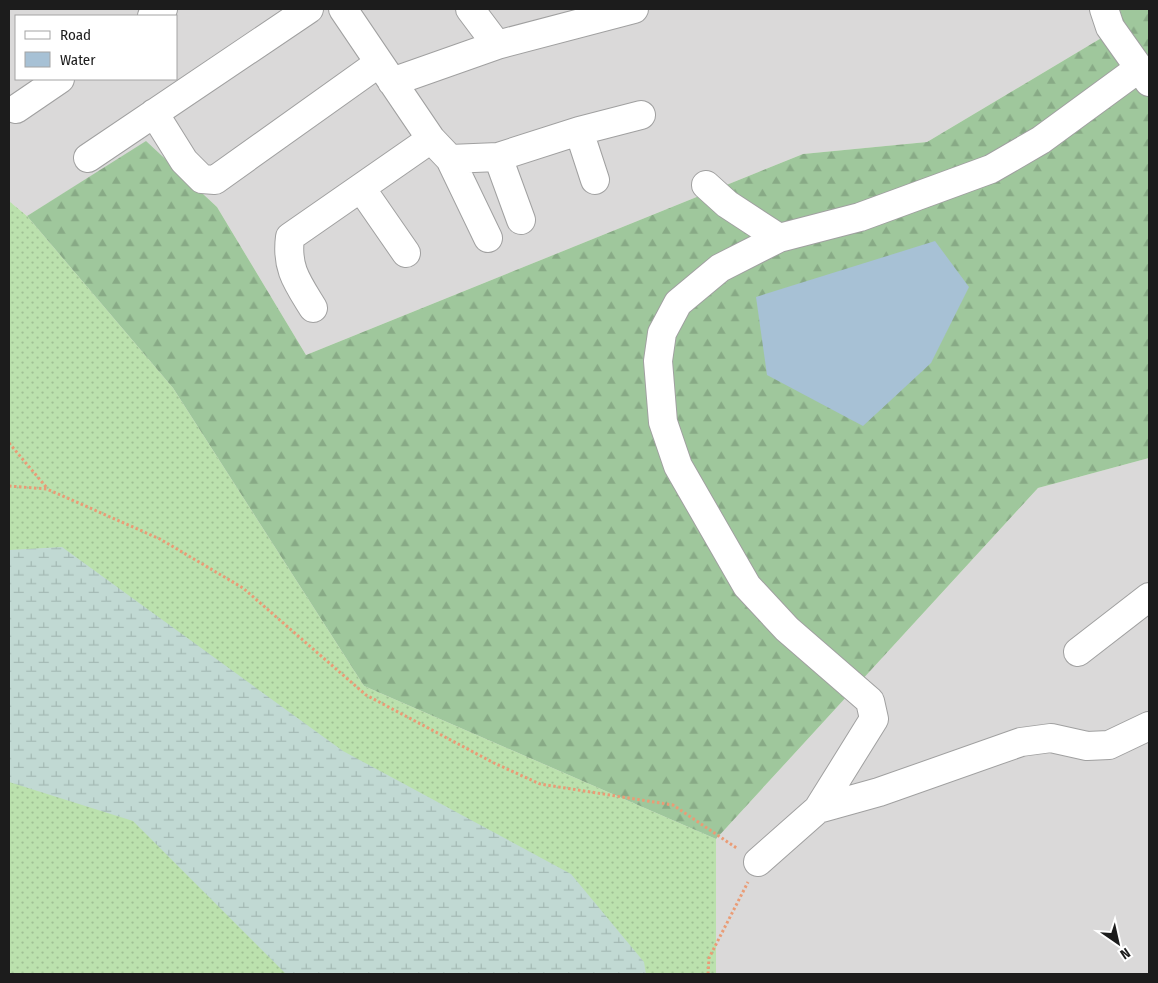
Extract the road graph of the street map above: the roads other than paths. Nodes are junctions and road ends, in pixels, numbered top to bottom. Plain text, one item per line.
1 (309, 9) edge
2 (342, 9) edge
3 (470, 9) edge
4 (634, 9) edge
5 (1104, 9) edge
6 (497, 46) junction
7 (386, 73) junction
8 (1144, 76) edge
9 (59, 80) edge
10 (16, 109) dead end
11 (154, 113) junction
12 (642, 115) dead end
13 (579, 131) junction
14 (431, 139) junction
15 (498, 157) junction
16 (88, 158) dead end
17 (450, 159) junction
18 (595, 180) dead end
19 (706, 186) dead end
20 (361, 188) junction
21 (521, 220) dead end
22 (488, 238) dead end
23 (780, 238) junction
24 (406, 253) dead end
25 (313, 308) dead end
26 (1149, 597) edge
27 (1078, 652) dead end
28 (1149, 726) edge
29 (818, 809) junction
30 (758, 862) road end

1 - 11 street
2 - 7 street
3 - 6 street
4 - 6 street
5 - 8 street
6 - 7 street
7 - 11 street
7 - 14 street
8 - 23 street
9 - 10 street
11 - 16 street
12 - 13 street
13 - 15 street
13 - 18 street
14 - 17 street
14 - 20 street
15 - 17 street
15 - 21 street
17 - 22 street
19 - 23 street
20 - 24 street
20 - 25 street
23 - 29 street
26 - 27 street
28 - 29 street
29 - 30 street

